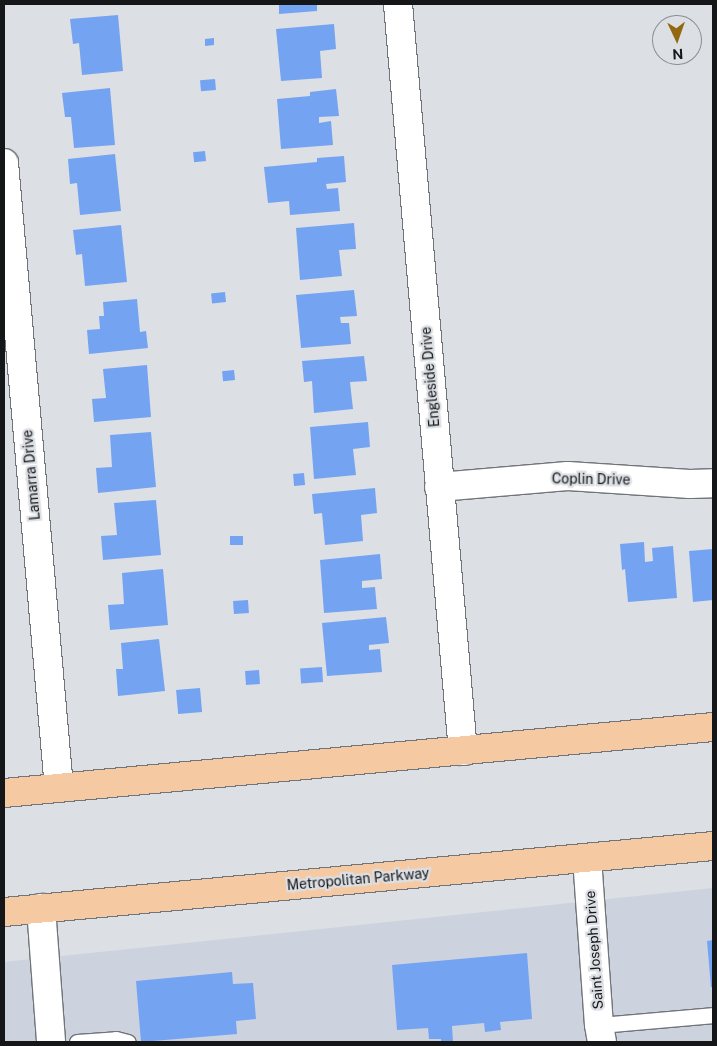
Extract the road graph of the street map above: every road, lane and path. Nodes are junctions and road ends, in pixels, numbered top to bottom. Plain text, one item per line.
1 (398, 4) edge
2 (4, 162) edge
3 (713, 483) edge
4 (439, 487) junction
5 (713, 728) edge
6 (462, 751) junction
7 (59, 788) junction
8 (4, 793) edge
9 (713, 846) edge
10 (587, 858) junction
11 (41, 908) junction
12 (4, 912) edge
13 (713, 1015) edge
14 (601, 1034) edge
15 (51, 1042) edge
16 (77, 1042) edge
17 (128, 1042) edge

1 - 4 street, Engleside Drive
2 - 7 street, Lamarra Drive
3 - 4 street, Coplin Drive
4 - 6 street, Engleside Drive
5 - 6 main road
6 - 7 main road
7 - 8 main road
9 - 10 main road, Metropolitan Parkway
10 - 11 main road, Metropolitan Parkway
10 - 14 street, Saint Joseph Drive
11 - 12 main road, Metropolitan Parkway
11 - 15 street
13 - 14 lane
16 - 17 lane

